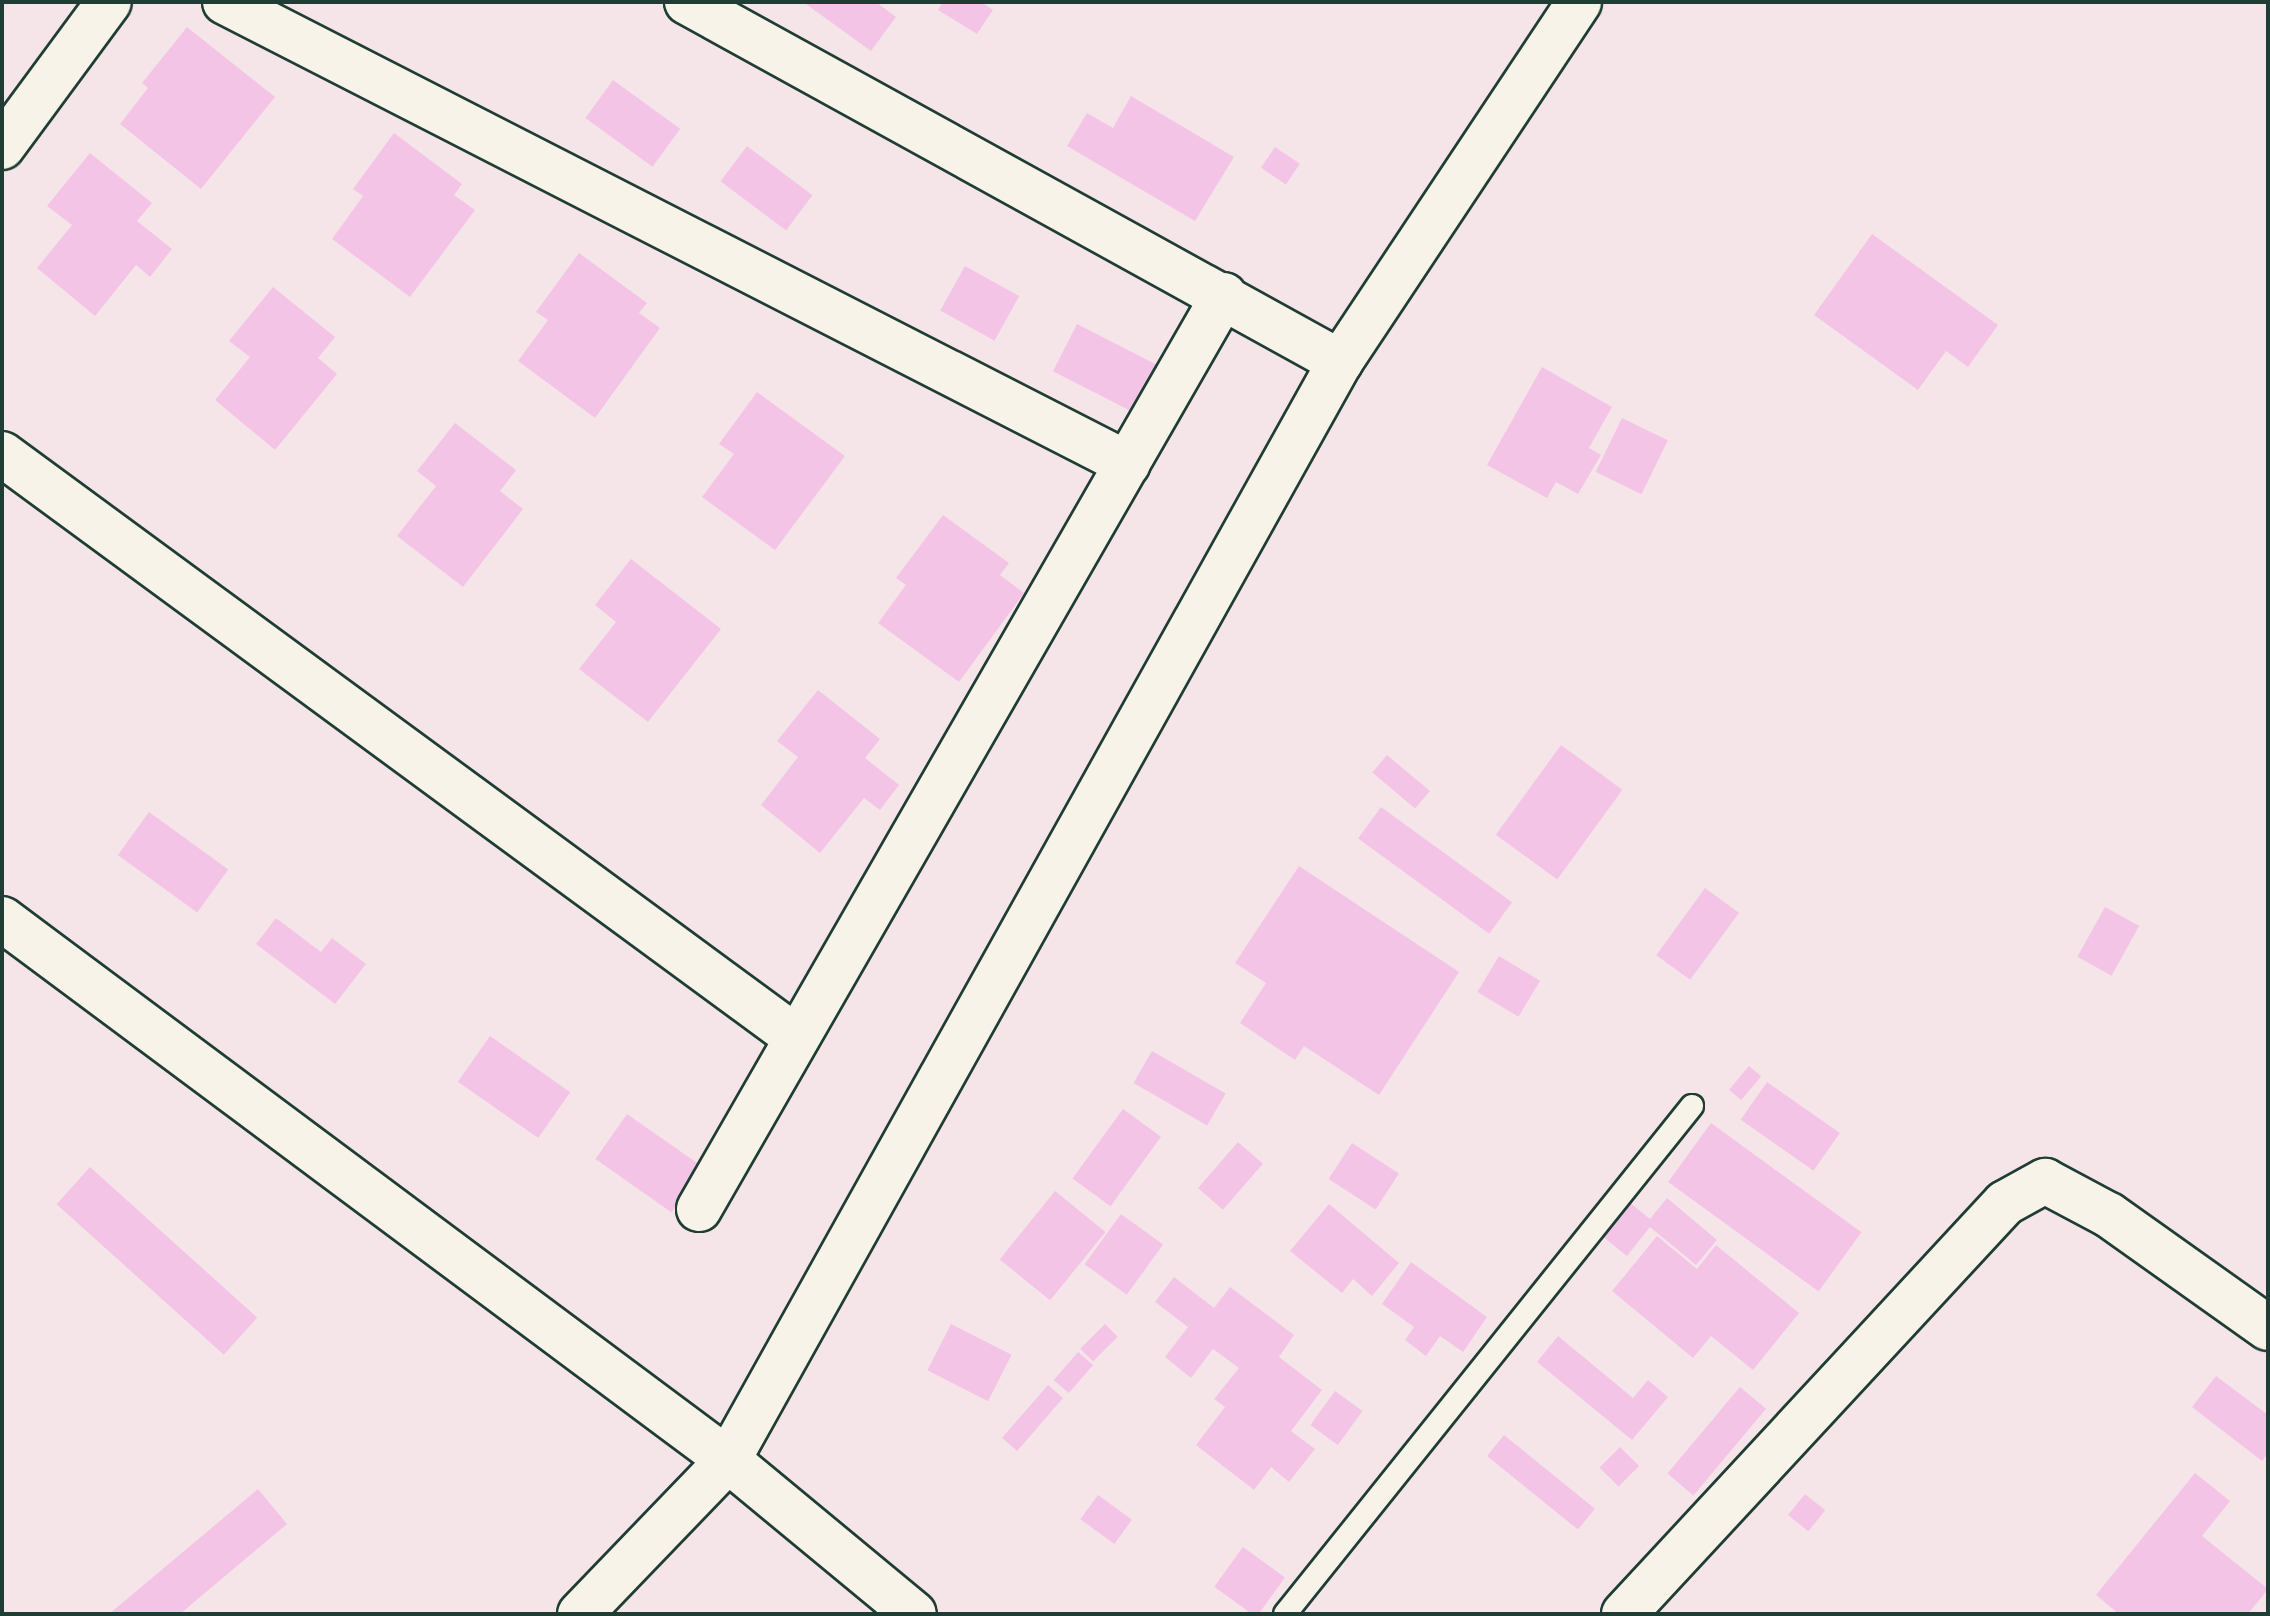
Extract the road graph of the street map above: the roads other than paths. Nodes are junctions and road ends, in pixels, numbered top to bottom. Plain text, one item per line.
1 (109, 2) edge
2 (225, 2) edge
3 (687, 2) edge
4 (1579, 2) edge
5 (2, 147) edge
6 (1224, 295) junction
7 (1340, 362) junction
8 (2, 454) edge
9 (1128, 464) junction
10 (2, 919) edge
11 (797, 1038) junction
12 (1692, 1106) dead end
13 (699, 1209) dead end
14 (2268, 1328) edge
15 (728, 1460) junction
16 (580, 1614) edge
17 (914, 1614) edge
18 (1285, 1614) edge
19 (1624, 1614) edge

1 - 5 street
2 - 9 street
3 - 6 street
4 - 7 street
6 - 7 street
6 - 9 street
7 - 15 street
8 - 11 street
9 - 11 street
10 - 15 street
11 - 13 street
12 - 18 lane
14 - 19 street
15 - 16 street
15 - 17 street

